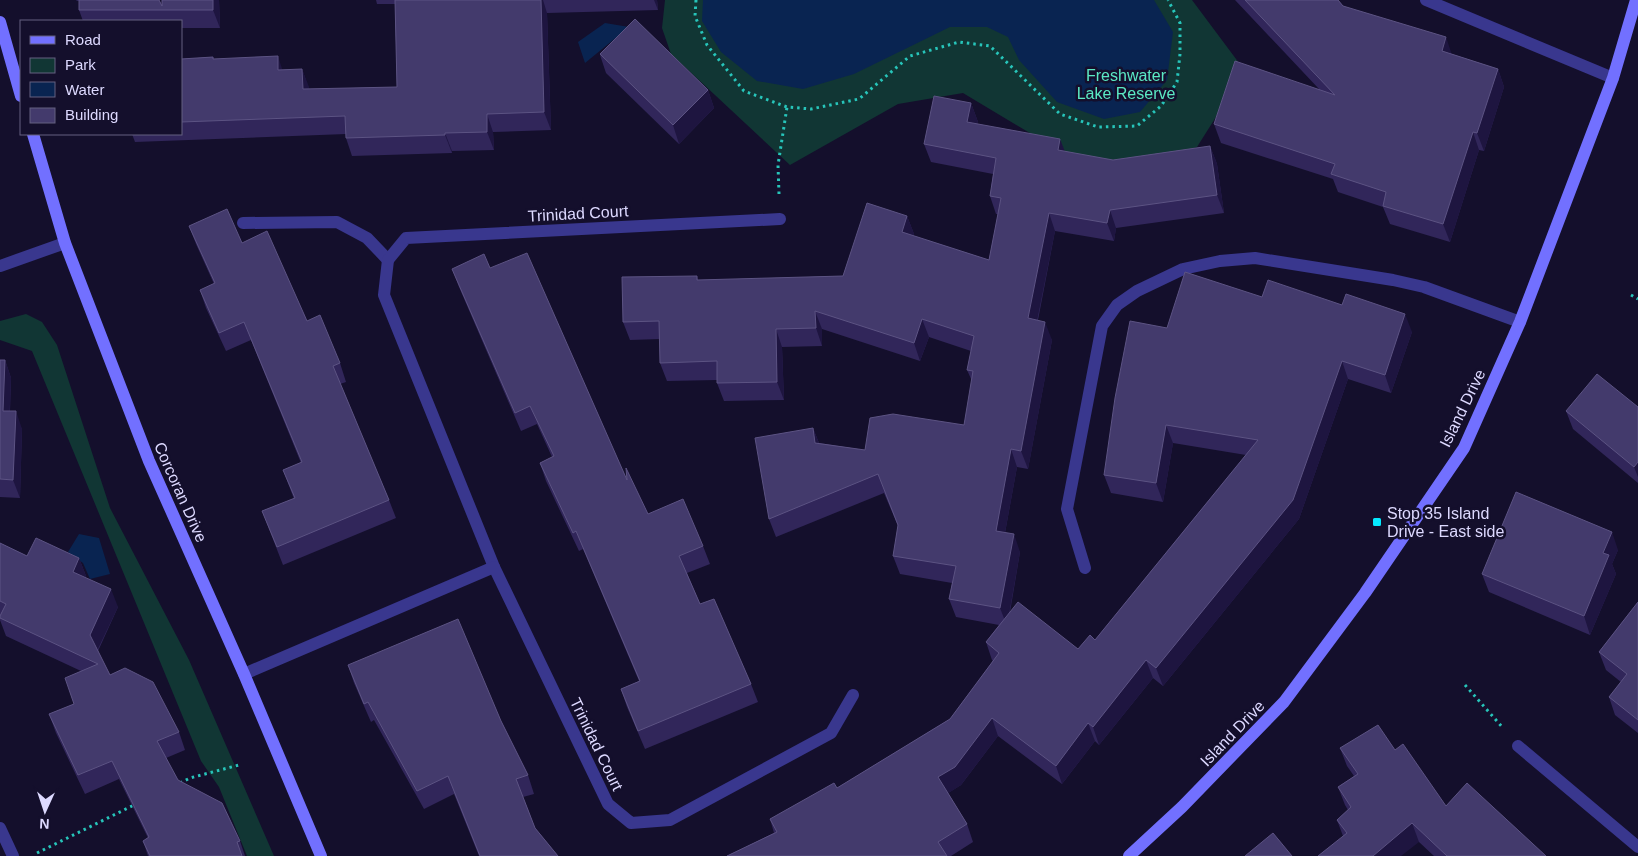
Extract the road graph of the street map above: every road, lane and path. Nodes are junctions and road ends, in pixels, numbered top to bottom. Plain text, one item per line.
1 (696, 0) edge
2 (1168, 0) edge
3 (1427, 0) edge
4 (1636, 0) edge
5 (0, 22) edge
6 (1613, 78) junction
7 (20, 92) edge
8 (787, 108) junction
9 (33, 135) edge
10 (780, 219) joint
11 (243, 223) dead end
12 (65, 243) junction
13 (388, 260) junction
14 (0, 266) edge
15 (1631, 295) dead end
16 (1638, 299) edge
17 (1520, 322) junction
18 (494, 566) junction
19 (1085, 568) dead end
20 (244, 674) junction
21 (1465, 684) dead end
22 (852, 695) dead end
23 (1518, 746) joint
24 (239, 764) dead end
25 (173, 786) edge
26 (137, 804) edge
27 (0, 828) edge
28 (1638, 847) edge
29 (13, 856) edge
30 (31, 856) edge
31 (321, 856) edge
32 (1129, 856) edge

1 - 8 path
2 - 8 path
3 - 6 street
4 - 6 street, Island Drive
5 - 7 street
6 - 17 street, Island Drive
8 - 10 path
9 - 12 street, Corcoran Drive
10 - 13 street, Trinidad Court
11 - 13 street
12 - 14 street
12 - 20 street, Corcoran Drive
13 - 18 street, Trinidad Court
15 - 16 path
17 - 19 street
17 - 32 street, Island Drive
18 - 20 street
18 - 22 street, Trinidad Court
20 - 31 street, Corcoran Drive
21 - 23 path
23 - 28 street
24 - 25 path
26 - 30 path
27 - 29 street

